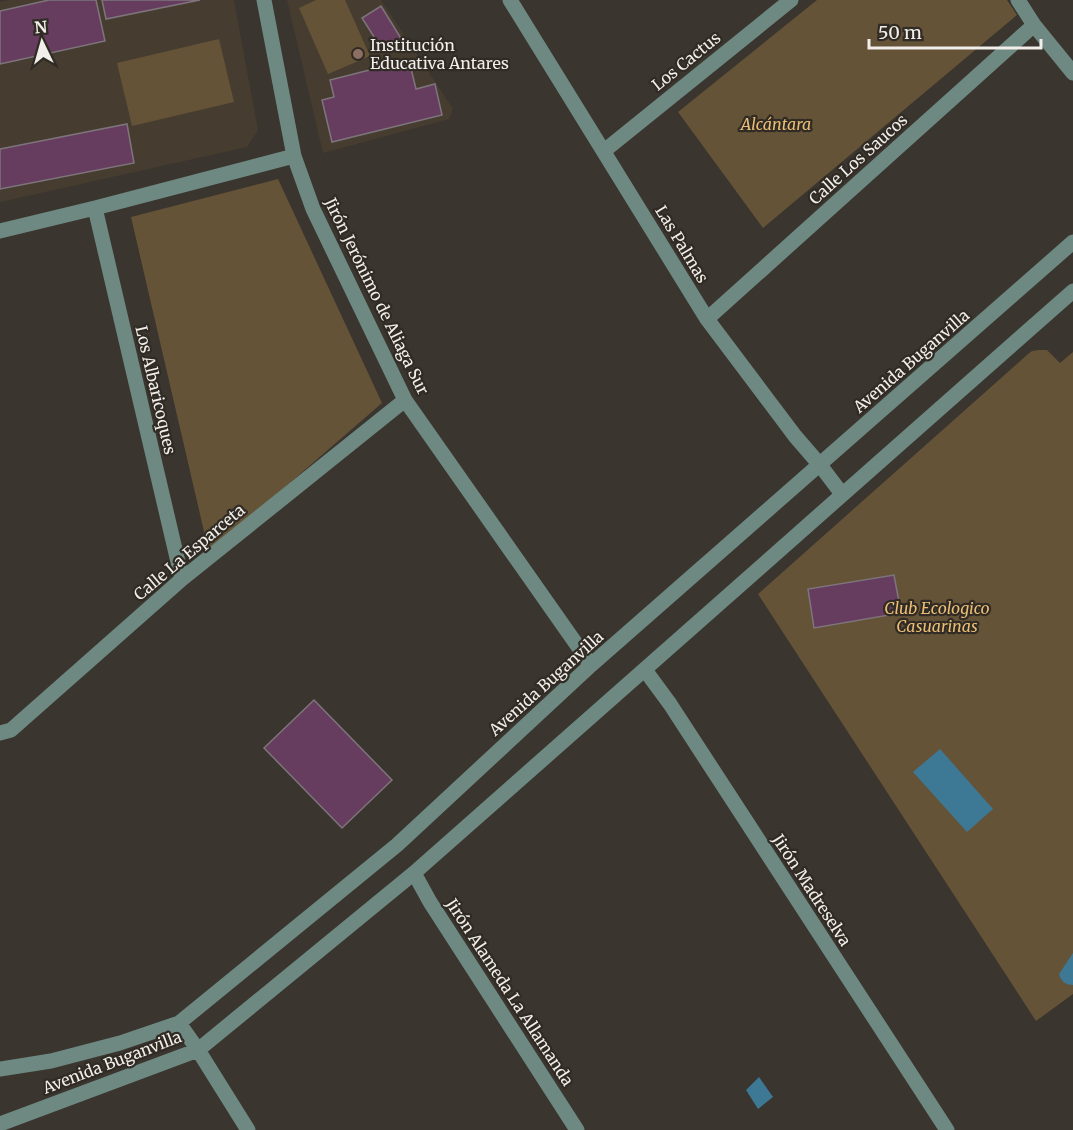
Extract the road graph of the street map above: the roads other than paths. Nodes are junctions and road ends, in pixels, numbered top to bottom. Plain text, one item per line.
1 (264, 0) edge
2 (510, 0) edge
3 (791, 0) edge
4 (1018, 0) edge
5 (1034, 25) junction
6 (1073, 73) edge
7 (604, 151) junction
8 (294, 156) junction
9 (94, 208) junction
10 (0, 231) edge
11 (1073, 242) edge
12 (1073, 291) edge
13 (707, 320) junction
14 (405, 400) junction
15 (820, 465) junction
16 (842, 494) junction
17 (182, 579) junction
18 (591, 665) junction
19 (645, 670) junction
20 (0, 734) edge
21 (414, 873) junction
22 (179, 1023) junction
23 (198, 1050) junction
24 (0, 1069) edge
25 (0, 1124) edge
26 (248, 1130) edge
27 (578, 1130) edge
28 (947, 1130) edge

1 - 8 street, Jirón Jerónimo de Aliaga Sur
2 - 7 street, Las Palmas
3 - 7 street, Los Cactus
4 - 5 street
5 - 6 street
5 - 13 street, Calle Los Saucos
7 - 13 street, Las Palmas
8 - 9 street
8 - 14 street, Jirón Jerónimo de Aliaga Sur
9 - 10 street
9 - 17 street, Los Albaricoques
11 - 15 street, Avenida Buganvilla
12 - 16 street, Avenida Buganvilla
13 - 15 street, Las Palmas
14 - 17 street, Calle La Esparceta
14 - 18 street, Jirón Jerónimo de Aliaga Sur
15 - 16 street, Las Palmas
15 - 18 street, Avenida Buganvilla
16 - 19 street, Avenida Buganvilla
17 - 20 street, Calle La Esparceta
18 - 22 street, Avenida Buganvilla
19 - 21 street, Avenida Buganvilla
19 - 28 street, Jirón Madreselva
21 - 23 street, Avenida Buganvilla
21 - 27 street, Jirón Alameda La Allamanda
22 - 23 street
22 - 24 street, Avenida Buganvilla
23 - 25 street, Avenida Buganvilla
23 - 26 street

